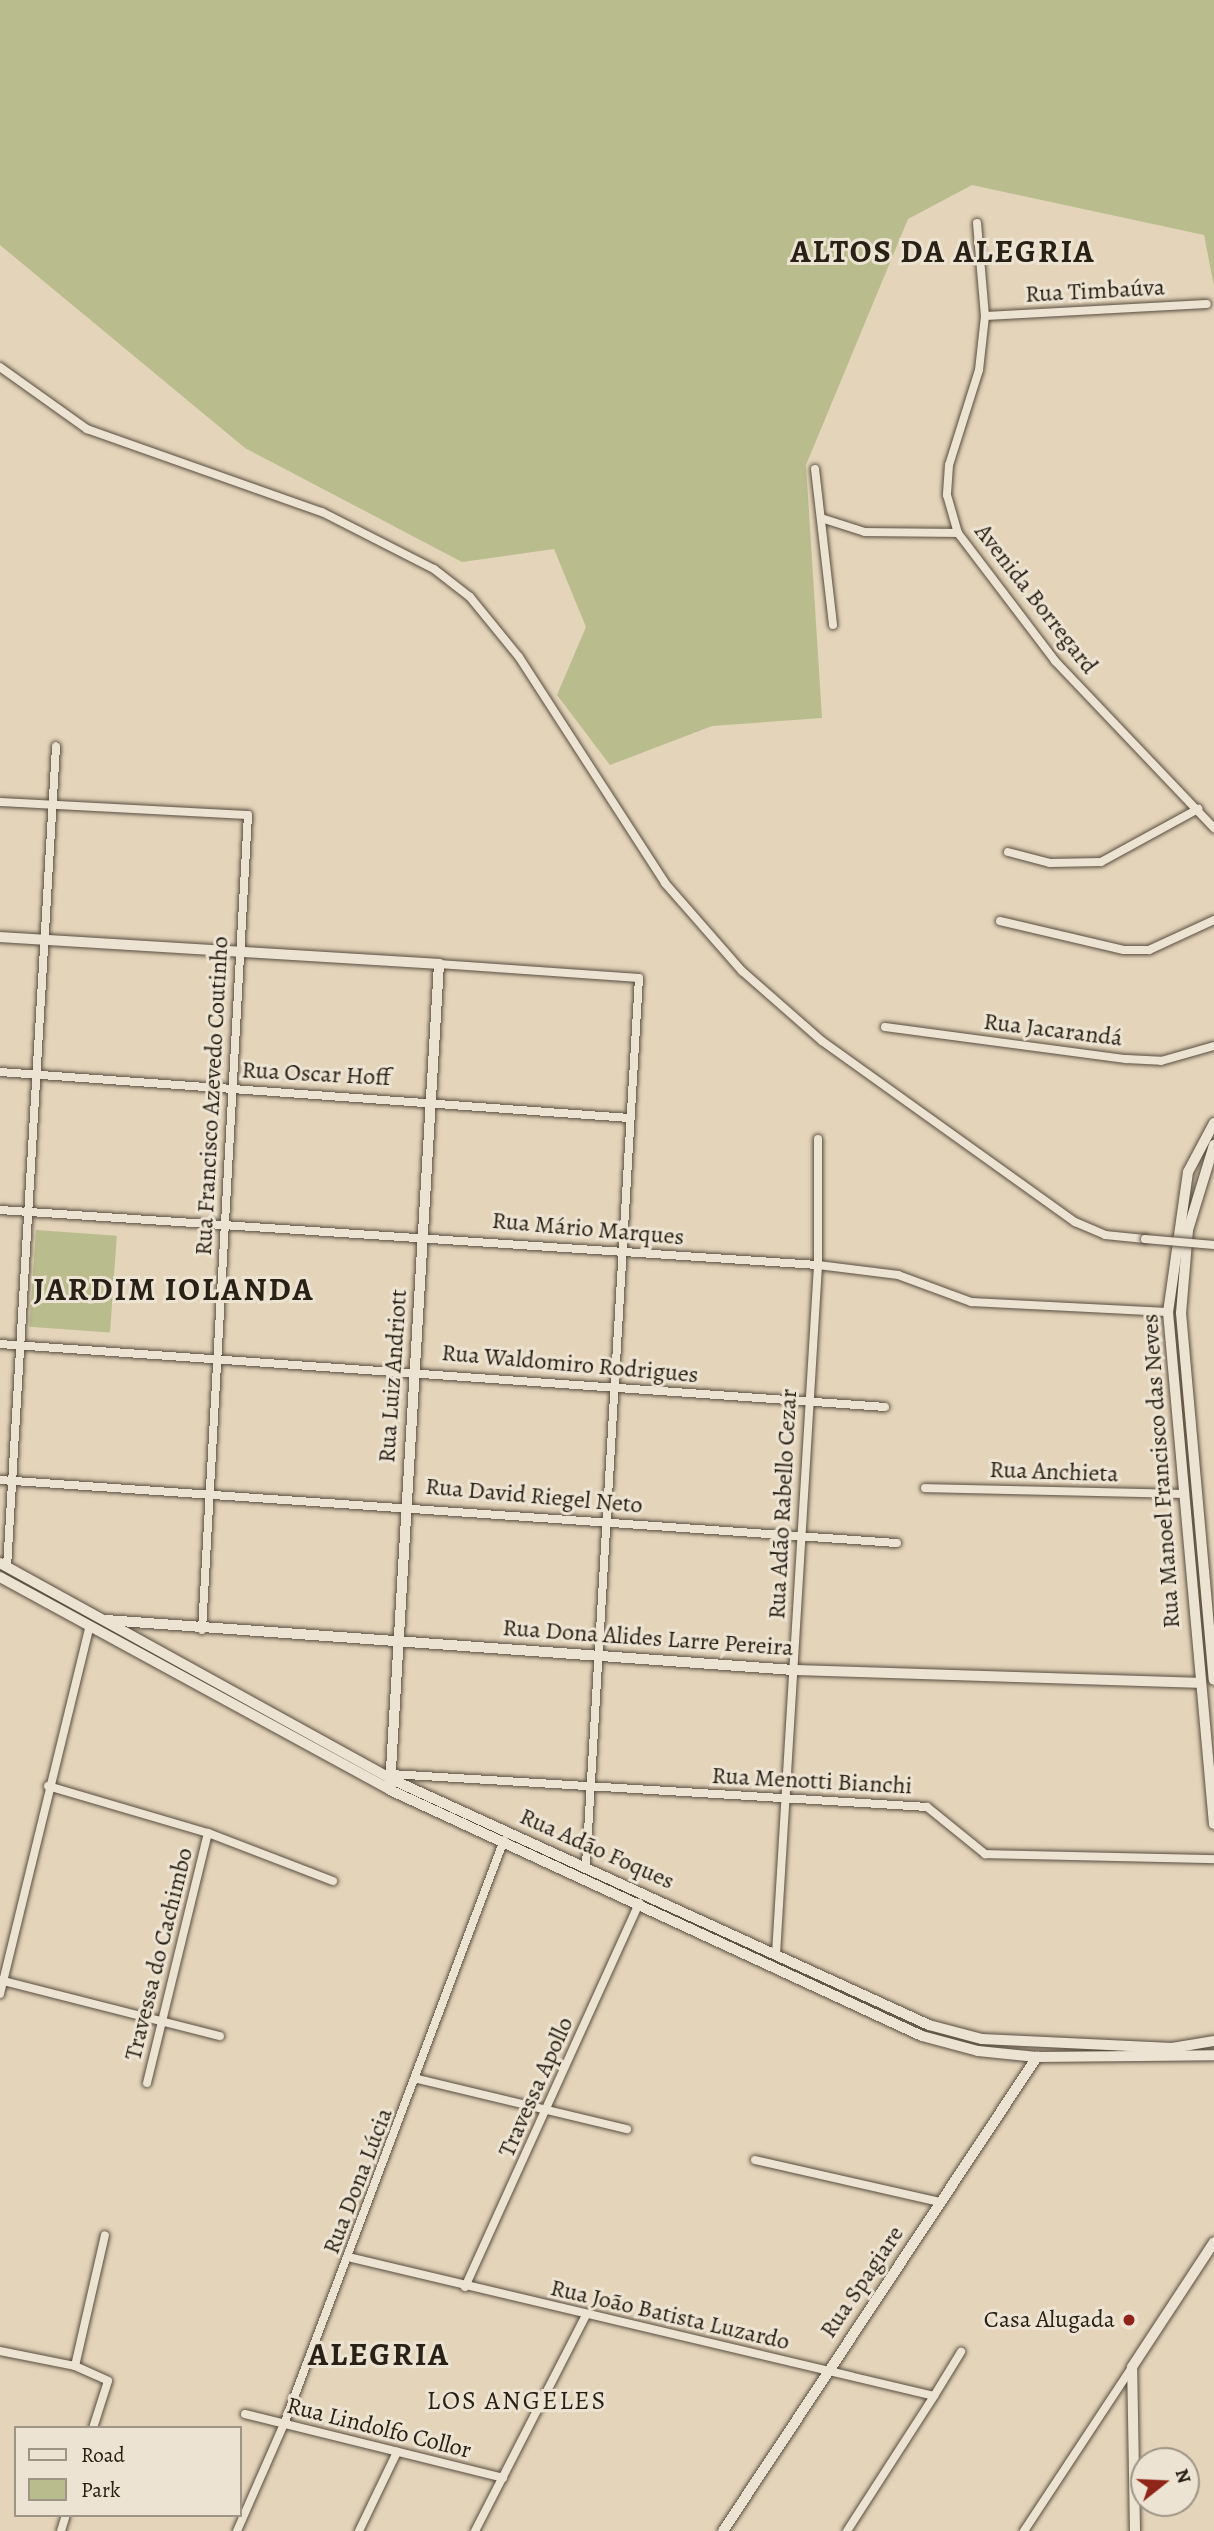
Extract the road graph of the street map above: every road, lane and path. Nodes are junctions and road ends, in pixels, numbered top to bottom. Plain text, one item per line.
1 (977, 223) dead end
2 (1207, 304) dead end
3 (985, 316) junction
4 (0, 368) edge
5 (815, 469) dead end
6 (821, 518) junction
7 (958, 533) junction
8 (833, 625) dead end
9 (56, 746) dead end
10 (0, 802) edge
11 (51, 806) junction
12 (1198, 809) junction
13 (1214, 828) edge
14 (1008, 852) dead end
15 (1214, 920) edge
16 (1000, 921) dead end
17 (0, 937) edge
18 (45, 941) junction
19 (240, 955) junction
20 (439, 964) junction
21 (885, 1027) dead end
22 (1214, 1046) edge
23 (0, 1072) edge
24 (38, 1075) junction
25 (232, 1088) junction
26 (432, 1100) junction
27 (630, 1118) junction
28 (1214, 1123) edge
29 (818, 1139) dead end
30 (1214, 1145) edge
31 (0, 1210) edge
32 (29, 1212) junction
33 (224, 1222) junction
34 (424, 1234) junction
35 (1214, 1245) edge
36 (621, 1252) junction
37 (818, 1265) junction
38 (1168, 1312) junction
39 (0, 1344) edge
40 (21, 1346) junction
41 (216, 1360) junction
42 (414, 1371) junction
43 (615, 1388) junction
44 (808, 1402) junction
45 (885, 1406) dead end
46 (0, 1480) edge
47 (13, 1481) junction
48 (925, 1488) dead end
49 (208, 1492) junction
50 (1181, 1494) junction
51 (405, 1505) junction
52 (607, 1523) junction
53 (800, 1536) junction
54 (897, 1544) dead end
55 (4, 1565) edge
56 (0, 1577) edge
57 (92, 1624) junction
58 (202, 1630) junction
59 (398, 1641) junction
60 (598, 1656) junction
61 (793, 1670) junction
62 (1214, 1680) edge
63 (1199, 1683) junction
64 (391, 1781) junction
65 (48, 1786) junction
66 (591, 1788) junction
67 (787, 1799) junction
68 (1214, 1824) edge
69 (208, 1833) junction
70 (504, 1840) junction
71 (1214, 1859) edge
72 (586, 1866) junction
73 (332, 1881) dead end
74 (639, 1903) junction
75 (776, 1954) junction
76 (2, 1980) edge
77 (0, 1994) edge
78 (163, 2021) junction
79 (220, 2036) dead end
80 (1214, 2041) edge
81 (1214, 2055) edge
82 (1037, 2057) junction
83 (418, 2079) junction
84 (147, 2083) dead end
85 (547, 2110) junction
86 (627, 2129) dead end
87 (755, 2160) dead end
88 (940, 2202) junction
89 (105, 2235) dead end
90 (1214, 2242) edge
91 (348, 2257) junction
92 (465, 2287) junction
93 (586, 2315) junction
94 (0, 2351) edge
95 (961, 2352) dead end
96 (75, 2366) junction
97 (1132, 2367) junction
98 (828, 2371) junction
99 (934, 2396) junction
100 (245, 2414) dead end
101 (284, 2424) junction
102 (94, 2426) edge
103 (397, 2452) junction
104 (503, 2478) junction
105 (237, 2531) edge
106 (359, 2531) edge
107 (475, 2531) edge
108 (723, 2531) edge
109 (848, 2531) edge
110 (1024, 2531) edge
111 (1135, 2531) edge

1 - 3 street, Avenida Borregard
2 - 3 street, Rua Timbaúva
3 - 7 street, Avenida Borregard
4 - 35 street, bridge
5 - 6 street
6 - 7 street
6 - 8 street
7 - 12 street, Avenida Borregard
9 - 11 street
10 - 11 street
11 - 18 street
11 - 19 street, Rua Francisco Azevedo Coutinho
12 - 13 street, Avenida Borregard
12 - 14 street
15 - 16 street
17 - 18 street
18 - 19 street
18 - 24 street
19 - 20 street
19 - 25 street, Rua Francisco Azevedo Coutinho
20 - 26 street, Rua Luiz Andriott
20 - 27 street
21 - 22 street, Rua Jacarandá
23 - 24 street, Rua Oscar Hoff
24 - 25 street, Rua Oscar Hoff
24 - 32 street
25 - 26 street, Rua Oscar Hoff
25 - 33 street, Rua Francisco Azevedo Coutinho
26 - 27 street, Rua Oscar Hoff
26 - 34 street, Rua Luiz Andriott
27 - 36 street
28 - 38 main road, Rua Manoel Francisco das Neves
29 - 37 street, Rua Adão Rabello Cezar
30 - 62 main road, Rua Manoel Francisco das Neves
31 - 32 street, Rua Mário Marques
32 - 33 street, Rua Mário Marques
32 - 40 street
33 - 34 street, Rua Mário Marques
33 - 41 street, Rua Francisco Azevedo Coutinho
34 - 36 street, Rua Mário Marques
34 - 42 street, Rua Luiz Andriott
36 - 37 street, Rua Mário Marques
36 - 43 street
37 - 38 street, Rua Mário Marques
37 - 44 street, Rua Adão Rabello Cezar
38 - 50 main road, Rua Manoel Francisco das Neves
39 - 40 street, Rua Waldomiro Rodrigues
40 - 41 street, Rua Waldomiro Rodrigues
40 - 47 street
41 - 42 street, Rua Waldomiro Rodrigues
41 - 49 street, Rua Francisco Azevedo Coutinho
42 - 43 street, Rua Waldomiro Rodrigues
42 - 51 street, Rua Luiz Andriott
43 - 44 street, Rua Waldomiro Rodrigues
43 - 52 street
44 - 45 street, Rua Waldomiro Rodrigues
44 - 53 street, Rua Adão Rabello Cezar
46 - 47 street, Rua David Riegel Neto
47 - 49 street, Rua David Riegel Neto
47 - 55 street
48 - 50 street, Rua Anchieta
49 - 51 street, Rua David Riegel Neto
49 - 58 street, Rua Francisco Azevedo Coutinho
50 - 63 main road, Rua Manoel Francisco das Neves
51 - 52 street, Rua David Riegel Neto
51 - 59 street, Rua Luiz Andriott
52 - 53 street, Rua David Riegel Neto
52 - 60 street
53 - 54 street, Rua David Riegel Neto
53 - 61 street, Rua Adão Rabello Cezar
55 - 57 main road, Rua Adão Foques
56 - 57 main road, Rua Adão Foques
57 - 58 street, Rua Dona Alides Larre Pereira
57 - 64 main road, Rua Adão Foques
57 - 65 street
58 - 59 street, Rua Dona Alides Larre Pereira
59 - 60 street, Rua Dona Alides Larre Pereira
59 - 64 street, Rua Luiz Andriott
60 - 61 street, Rua Dona Alides Larre Pereira
60 - 66 street
61 - 63 street, Rua Dona Alides Larre Pereira
61 - 67 street, Rua Adão Rabello Cezar
63 - 68 main road, Rua Manoel Francisco das Neves
64 - 66 street, Rua Menotti Bianchi
64 - 70 main road, Rua Adão Foques
64 - 72 main road, Rua Adão Foques
65 - 69 street
65 - 76 street
66 - 67 street, Rua Menotti Bianchi
66 - 72 street
67 - 71 street, Rua Menotti Bianchi
67 - 75 street, Rua Adão Rabello Cezar
69 - 73 street
69 - 78 street, Travessa do Cachimbo
70 - 74 main road, Rua Adão Foques
70 - 83 street, Rua Dona Lúcia
72 - 75 main road, Rua Adão Foques
74 - 82 main road, Rua Adão Foques
74 - 85 street, Travessa Apollo
75 - 80 main road, Rua Adão Foques
76 - 77 street
76 - 78 street
78 - 79 street
78 - 84 street, Travessa do Cachimbo
81 - 82 main road, Rua Adão Foques
82 - 88 street, Rua Spagiare
83 - 85 street
83 - 91 street, Rua Dona Lúcia
85 - 86 street
85 - 92 street, Travessa Apollo
87 - 88 street
88 - 98 street, Rua Spagiare
89 - 96 street
90 - 97 street
91 - 92 street, Rua João Batista Luzardo
91 - 101 street, Rua Dona Lúcia
92 - 93 street, Rua João Batista Luzardo
93 - 98 street, Rua João Batista Luzardo
93 - 104 street
94 - 96 street
95 - 99 street
96 - 102 street
97 - 110 street
97 - 111 street
98 - 99 street, Rua João Batista Luzardo
98 - 108 street, Rua Spagiare
99 - 109 street
100 - 101 street, Rua Lindolfo Collor
101 - 103 street, Rua Lindolfo Collor
101 - 105 street, Rua Dona Lúcia
103 - 104 street, Rua Lindolfo Collor
103 - 106 street
104 - 107 street

